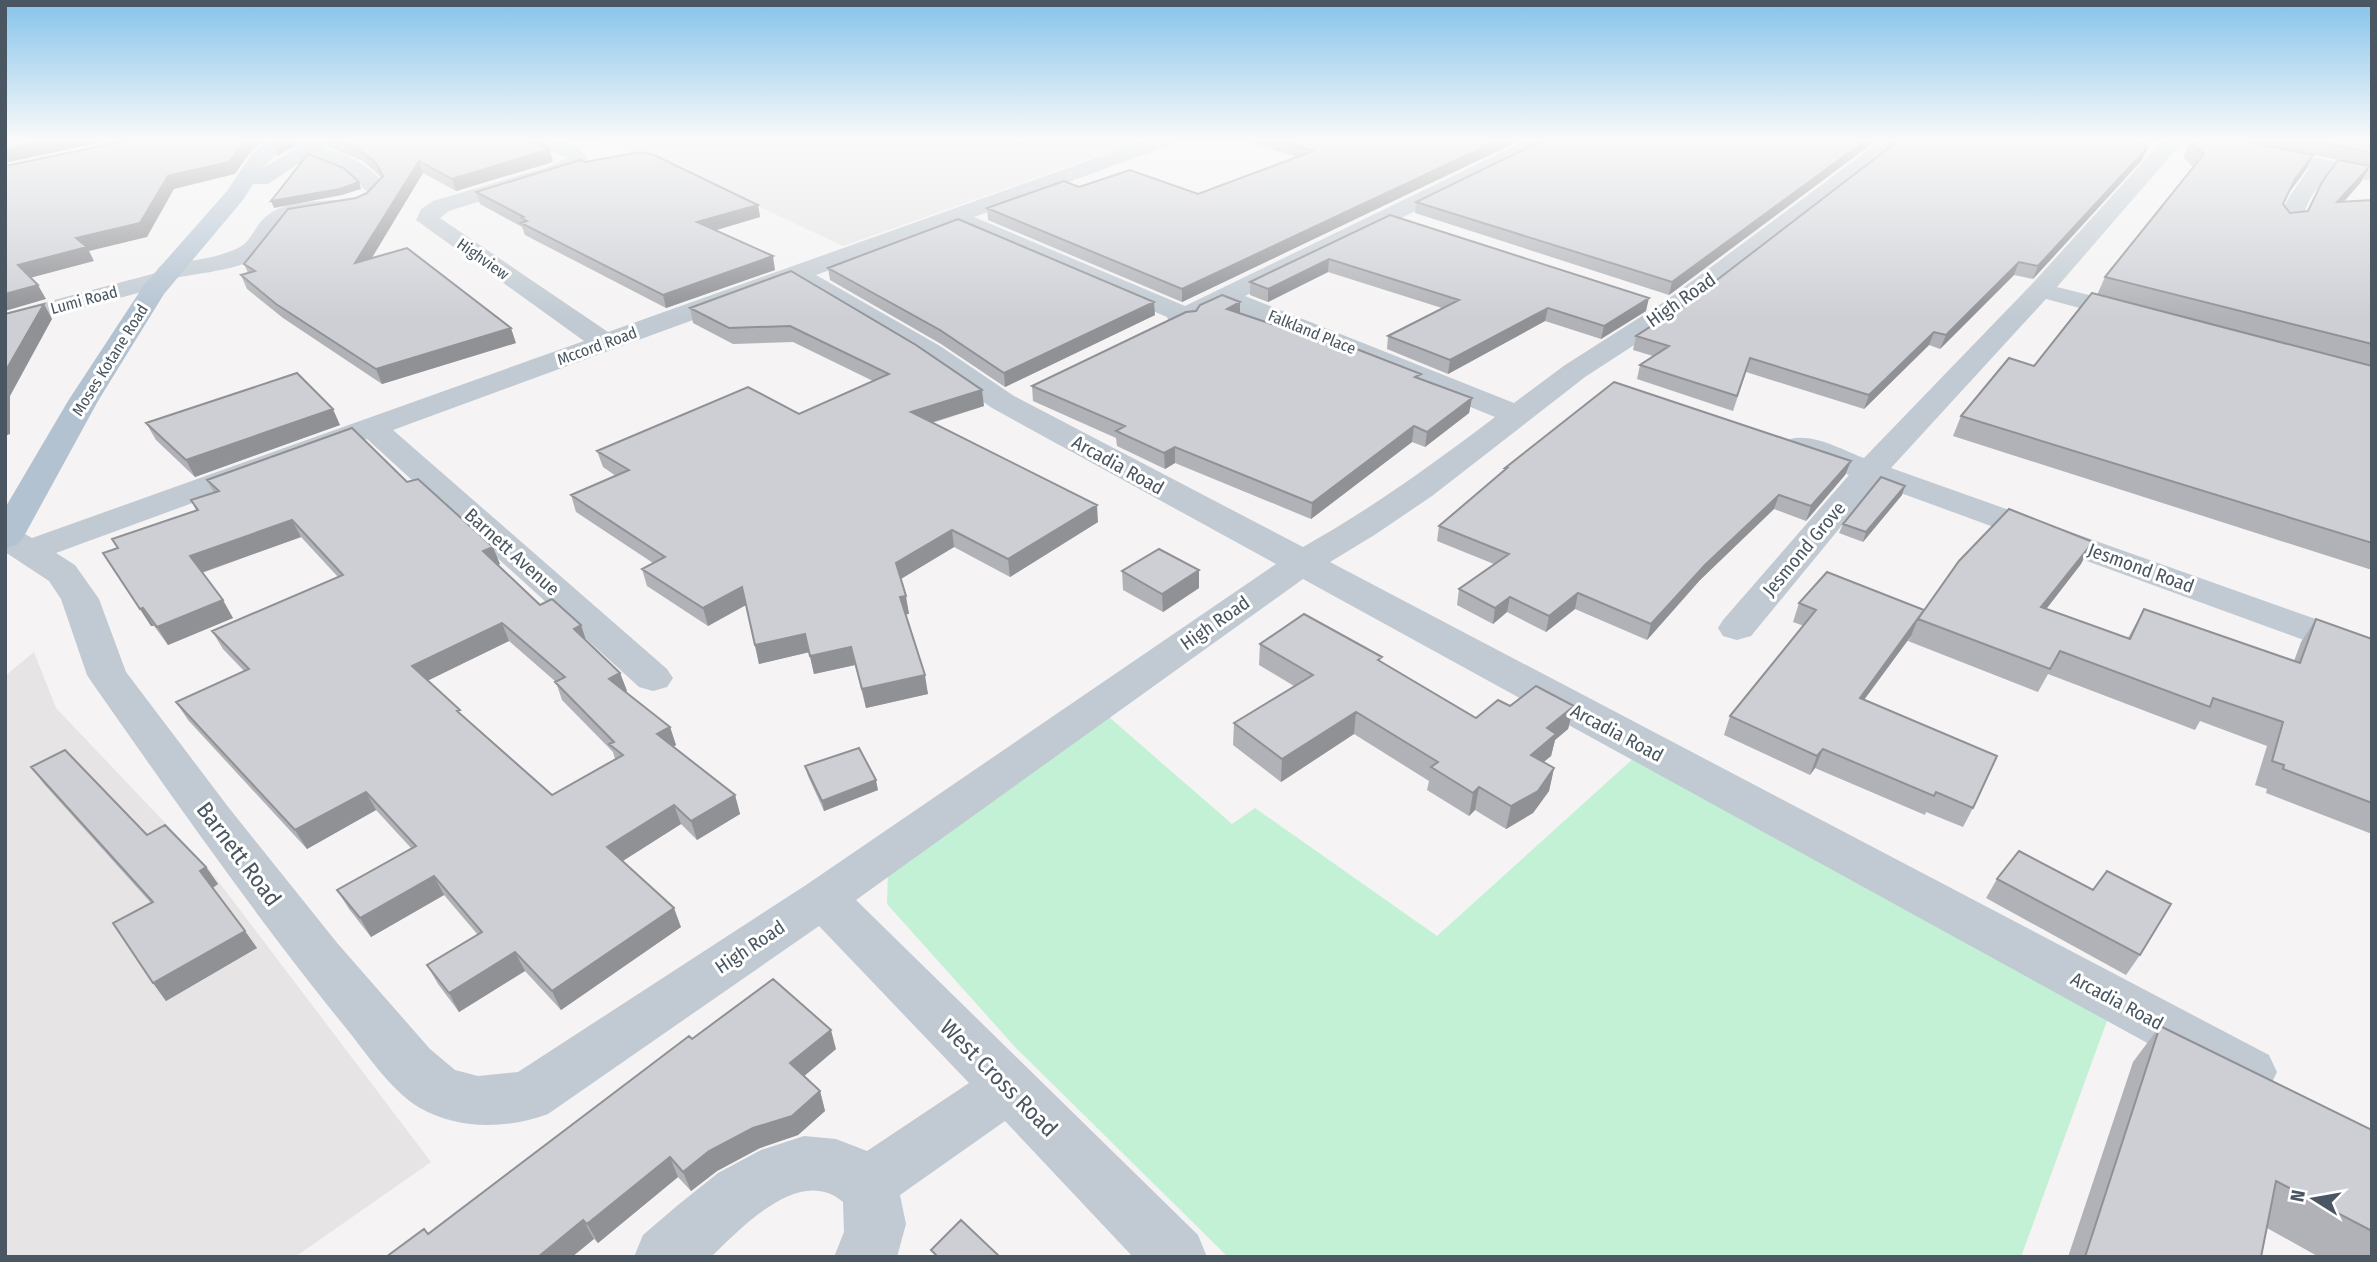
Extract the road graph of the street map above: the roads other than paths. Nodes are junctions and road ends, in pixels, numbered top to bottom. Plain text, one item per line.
1 (232, 199) edge
2 (359, 199) edge
3 (465, 199) edge
4 (1004, 199) edge
5 (1424, 199) edge
6 (1810, 199) edge
7 (2121, 199) edge
8 (2299, 199) edge
9 (1389, 216) junction
10 (954, 217) junction
11 (2289, 222) edge
12 (1427, 228) edge
13 (797, 274) junction
14 (165, 275) junction
15 (2040, 290) junction
16 (1224, 296) junction
17 (1186, 316) junction
18 (5, 321) edge
19 (2160, 321) edge
20 (1161, 327) edge
21 (605, 343) junction
22 (1575, 371) junction
23 (1614, 384) edge
24 (1517, 415) junction
25 (371, 426) junction
26 (1768, 435) edge
27 (1871, 470) junction
28 (14, 542) edge
29 (1300, 564) junction
30 (1737, 628) dead end
31 (2372, 653) edge
32 (653, 678) dead end
33 (823, 898) junction
34 (1009, 1087) junction
35 (2286, 1092) edge
36 (528, 1096) joint
37 (867, 1184) junction
38 (665, 1257) edge
39 (865, 1257) edge
40 (1176, 1257) edge

1 - 14 main road, Moses Kotane Road
2 - 14 street, Lumi Road
3 - 21 street, Highview
4 - 10 street, Mccord Road
5 - 9 street
6 - 22 street, High Road
7 - 15 street
8 - 11 street
9 - 12 street
9 - 16 street
10 - 13 street, Mccord Road
10 - 17 street
13 - 21 street, Mccord Road
13 - 29 street, Arcadia Road
14 - 18 street, Lumi Road
14 - 28 main road, Moses Kotane Road
15 - 19 street
15 - 27 street
16 - 17 street
16 - 24 street, Falkland Place
17 - 20 street
21 - 25 street, Mccord Road
22 - 23 street
22 - 24 street, High Road
24 - 29 street, High Road
25 - 28 street, Mccord Road
25 - 32 street, Barnett Avenue
26 - 27 street, Jesmond Road
27 - 30 street, Jesmond Grove
27 - 31 street, Jesmond Road
28 - 36 street, Barnett Road
29 - 33 street, High Road
29 - 35 street, Arcadia Road
33 - 34 street, West Cross Road
33 - 36 street, High Road
34 - 37 street
34 - 40 street, West Cross Road
37 - 38 street
37 - 39 street

